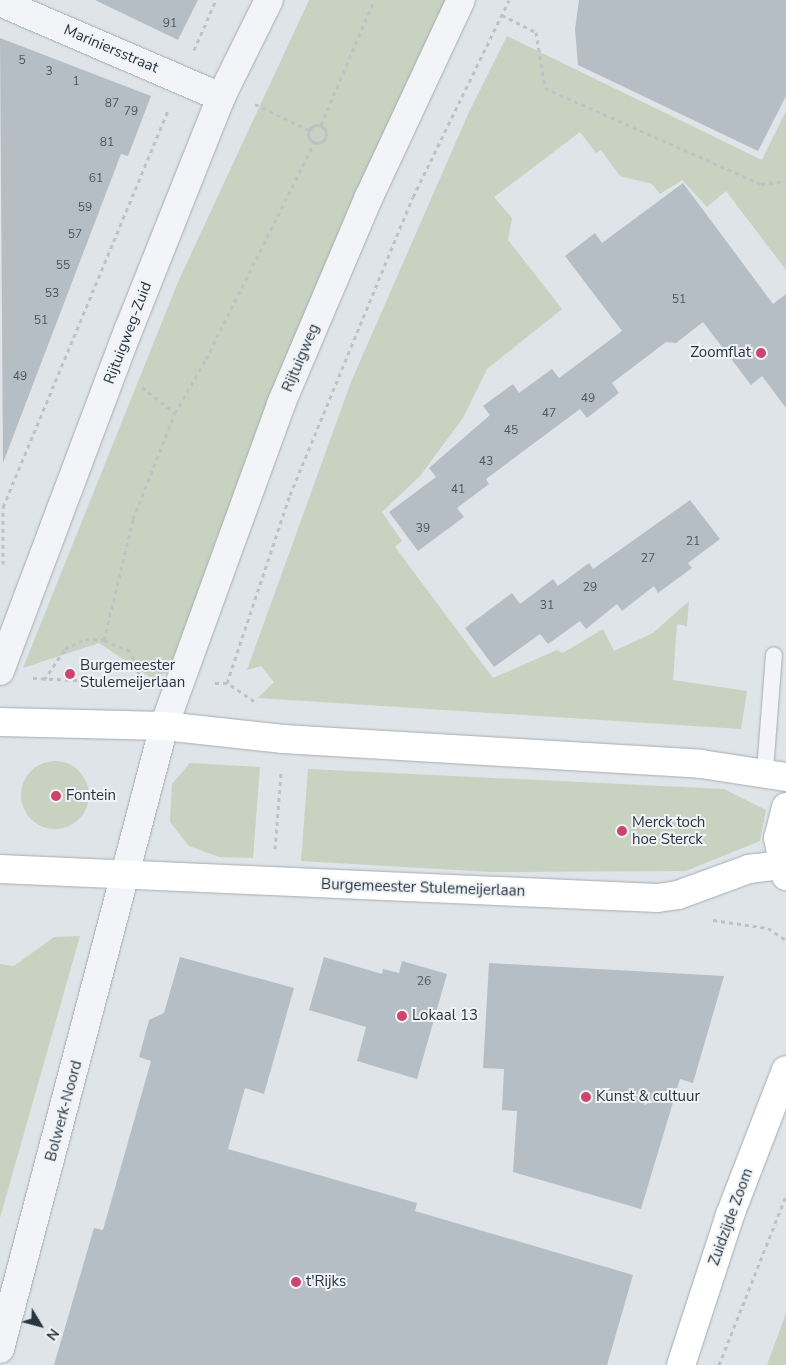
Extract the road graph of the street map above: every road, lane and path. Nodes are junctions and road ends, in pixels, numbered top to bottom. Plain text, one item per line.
1 (216, 0) edge
2 (269, 0) edge
3 (374, 0) edge
4 (461, 0) edge
5 (509, 0) edge
6 (0, 2) edge
7 (502, 15) junction
8 (181, 79) junction
9 (223, 93) junction
10 (321, 126) junction
11 (309, 130) junction
12 (314, 143) junction
13 (786, 181) edge
14 (115, 366) junction
15 (175, 413) junction
16 (3, 573) dead end
17 (104, 640) junction
18 (774, 656) dead end
19 (0, 671) edge
20 (26, 677) dead end
21 (44, 680) junction
22 (142, 682) junction
23 (180, 683) junction
24 (227, 683) junction
25 (263, 707) dead end
26 (0, 722) edge
27 (164, 726) junction
28 (283, 740) junction
29 (775, 774) edge
30 (786, 807) edge
31 (0, 869) edge
32 (784, 870) edge
33 (125, 873) junction
34 (273, 882) junction
35 (786, 1070) edge
36 (786, 1196) edge
37 (0, 1349) edge
38 (681, 1365) edge
39 (719, 1365) edge

1 - 8 path
2 - 9 street, Rijtuigweg-Zuid
3 - 10 path
4 - 23 street, Rijtuigweg
5 - 7 path
6 - 8 street, Mariniersstraat
7 - 13 path
7 - 24 path
8 - 9 street, Mariniersstraat
8 - 16 path
9 - 11 path
9 - 14 street, Rijtuigweg-Zuid
10 - 11 path
10 - 12 path
11 - 12 path
12 - 15 path
14 - 15 path
14 - 19 street, Rijtuigweg-Zuid
15 - 17 path
17 - 21 path
17 - 22 path
18 - 29 lane
20 - 21 path
21 - 22 path
22 - 23 path
23 - 24 path
23 - 27 street, Rijtuigweg
24 - 25 path
26 - 27 main road
27 - 28 main road
27 - 33 street, Bolwerk-Noord
28 - 29 main road
28 - 34 path
30 - 32 main road
31 - 33 main road, Burgemeester Stulemeijerlaan
32 - 34 main road, Burgemeester Stulemeijerlaan
33 - 34 main road, Burgemeester Stulemeijerlaan
33 - 37 street, Bolwerk-Noord
35 - 38 main road, Zuidzijde Zoom
36 - 39 path

